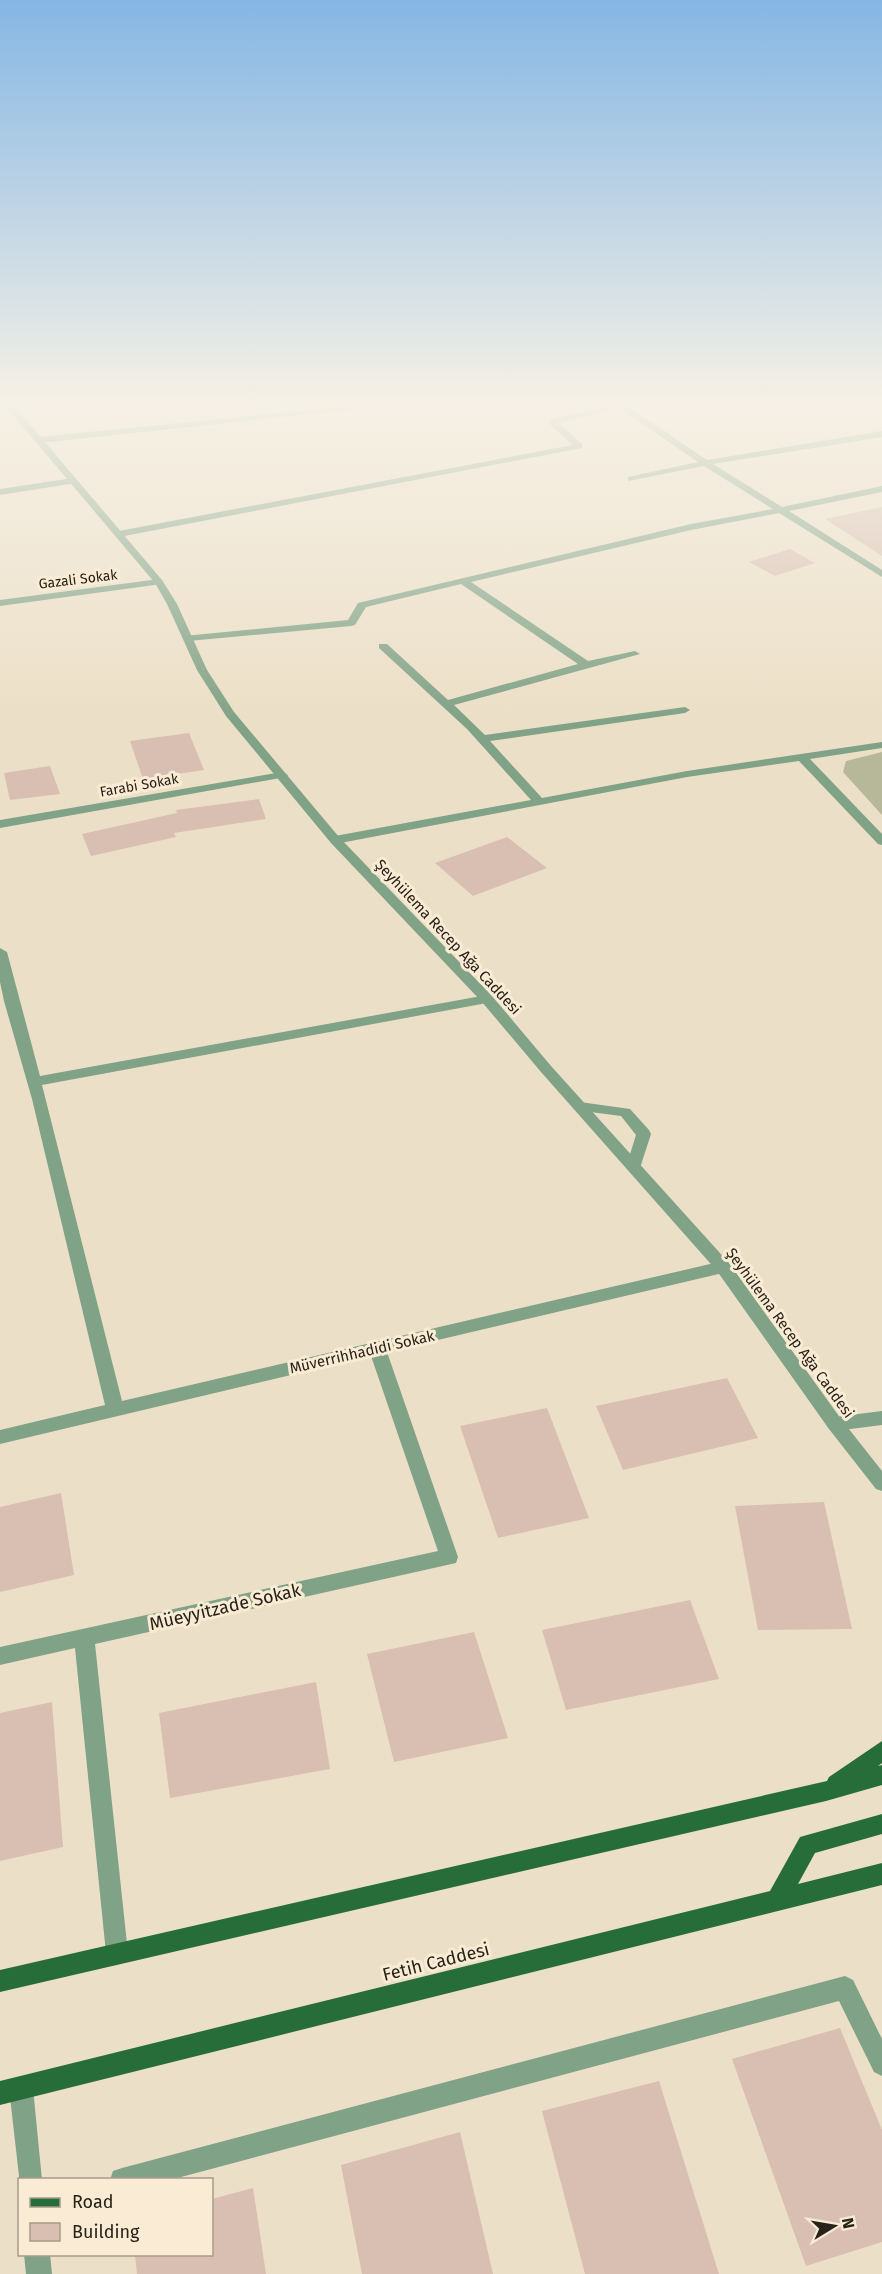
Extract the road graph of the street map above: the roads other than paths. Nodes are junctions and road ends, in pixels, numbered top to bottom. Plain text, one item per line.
1 (97, 508) edge
2 (254, 508) edge
3 (778, 508) edge
4 (790, 508) edge
5 (781, 510) junction
6 (119, 534) junction
7 (882, 574) edge
8 (159, 582) junction
9 (464, 582) junction
10 (0, 603) edge
11 (188, 638) junction
12 (383, 646) dead end
13 (635, 654) dead end
14 (586, 665) junction
15 (445, 704) junction
16 (685, 710) dead end
17 (481, 739) junction
18 (882, 745) edge
19 (801, 756) junction
20 (282, 775) junction
21 (540, 802) junction
22 (0, 824) edge
23 (335, 840) junction
24 (882, 841) edge
25 (0, 952) edge
26 (487, 999) junction
27 (5, 1003) edge
28 (34, 1082) junction
29 (580, 1107) junction
30 (634, 1167) junction
31 (723, 1267) junction
32 (377, 1348) junction
33 (115, 1410) junction
34 (882, 1418) edge
35 (835, 1424) junction
36 (0, 1437) edge
37 (882, 1484) edge
38 (84, 1638) junction
39 (0, 1656) edge
40 (882, 1751) edge
41 (882, 1774) edge
42 (826, 1791) junction
43 (882, 1824) edge
44 (882, 1874) edge
45 (777, 1901) junction
46 (117, 1953) junction
47 (0, 1981) edge
48 (882, 2064) edge
49 (10, 2091) edge
50 (30, 2178) edge
51 (130, 2178) edge
52 (37, 2256) edge
53 (39, 2274) edge

1 - 6 street, Şeyhülema Recep Ağa Caddesi
2 - 6 street
3 - 5 street
4 - 5 street
5 - 7 street
5 - 9 street
6 - 8 street, Şeyhülema Recep Ağa Caddesi
8 - 10 street, Gazali Sokak
8 - 11 street, Şeyhülema Recep Ağa Caddesi
9 - 11 street
9 - 14 street
11 - 20 street, Şeyhülema Recep Ağa Caddesi
12 - 15 street
13 - 14 street
14 - 15 street
15 - 17 street
16 - 17 street
17 - 21 street
18 - 19 street
19 - 21 street
19 - 24 street
20 - 22 street, Farabi Sokak
20 - 23 street, Şeyhülema Recep Ağa Caddesi
21 - 23 street
23 - 26 street, Şeyhülema Recep Ağa Caddesi
25 - 27 street
26 - 28 street
26 - 29 street, Şeyhülema Recep Ağa Caddesi
27 - 28 street
28 - 33 street
29 - 30 street, Şeyhülema Recep Ağa Caddesi
29 - 30 street
30 - 31 street, Şeyhülema Recep Ağa Caddesi
31 - 32 street, Müverrihhadidi Sokak
31 - 35 street, Şeyhülema Recep Ağa Caddesi
32 - 33 street, Müverrihhadidi Sokak
32 - 38 street, Müeyyitzade Sokak
33 - 36 street, Müverrihhadidi Sokak
34 - 35 street
35 - 37 street, Şeyhülema Recep Ağa Caddesi
38 - 39 street, Müeyyitzade Sokak
38 - 46 street
40 - 42 main road
41 - 42 main road
42 - 46 main road
43 - 45 main road
44 - 45 main road, Fetih Caddesi
45 - 49 main road, Fetih Caddesi
46 - 47 main road
48 - 51 street
49 - 50 street
52 - 53 street

